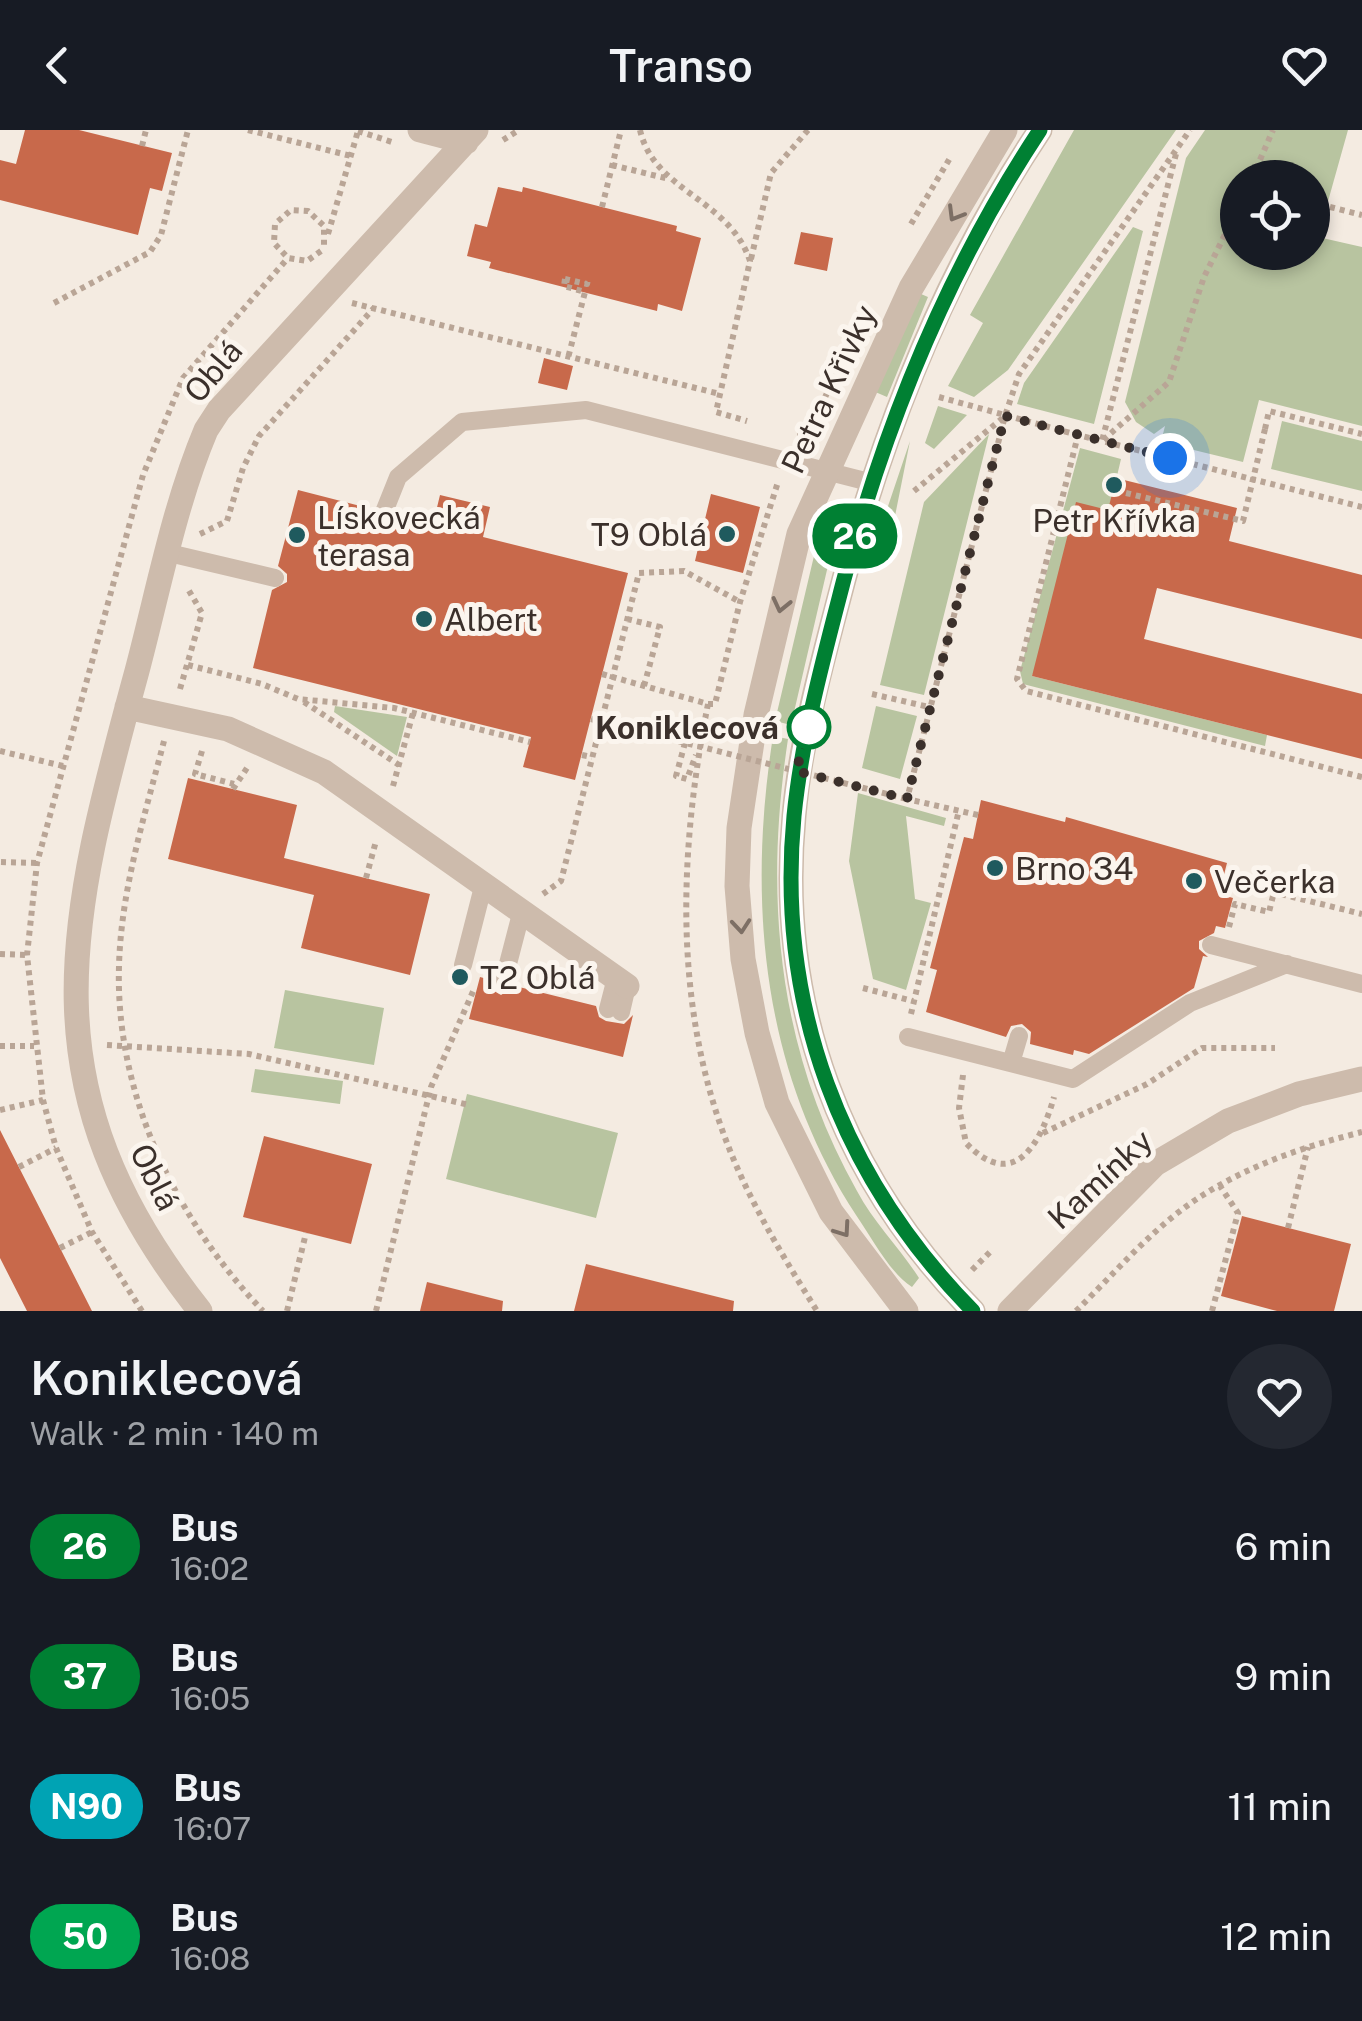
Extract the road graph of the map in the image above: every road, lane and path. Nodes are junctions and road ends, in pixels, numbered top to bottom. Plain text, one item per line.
1 (146, 130) edge
2 (188, 130) edge
3 (248, 130) edge
4 (358, 130) edge
5 (420, 130) edge
6 (621, 130) edge
7 (640, 130) edge
8 (805, 130) edge
9 (1004, 130) edge
10 (1040, 130) edge
11 (1190, 130) edge
12 (1274, 130) edge
13 (471, 136) edge
14 (142, 146) dead end
15 (957, 147) dead end
16 (1178, 147) junction
17 (351, 156) junction
18 (1260, 160) edge
19 (612, 165) junction
20 (674, 180) junction
21 (602, 207) dead end
22 (1330, 208) dead end
23 (1362, 215) edge
24 (908, 228) dead end
25 (323, 248) junction
26 (1220, 249) edge
27 (750, 260) junction
28 (318, 262) dead end
29 (588, 280) dead end
30 (340, 297) dead end
31 (54, 303) dead end
32 (374, 308) junction
33 (859, 324) dead end
34 (568, 358) junction
35 (720, 394) junction
36 (939, 396) dead end
37 (1005, 416) junction
38 (752, 422) dead end
39 (788, 433) dead end
40 (1362, 434) edge
41 (1078, 436) junction
42 (1102, 441) junction
43 (826, 470) junction
44 (769, 472) dead end
45 (869, 482) junction
46 (914, 491) dead end
47 (1126, 493) dead end
48 (1362, 506) edge
49 (384, 512) dead end
50 (181, 556) junction
51 (275, 578) dead end
52 (740, 602) junction
53 (627, 618) junction
54 (188, 665) junction
55 (602, 674) dead end
56 (612, 677) junction
57 (644, 686) junction
58 (872, 694) dead end
59 (178, 695) dead end
60 (298, 699) junction
61 (708, 704) junction
62 (127, 707) junction
63 (929, 707) junction
64 (414, 713) junction
65 (591, 720) dead end
66 (165, 736) dead end
67 (205, 739) dead end
68 (530, 742) dead end
69 (685, 743) junction
70 (0, 751) edge
71 (582, 755) dead end
72 (698, 756) junction
73 (592, 757) junction
74 (399, 765) junction
75 (63, 766) dead end
76 (1362, 777) edge
77 (233, 789) dead end
78 (907, 799) junction
79 (958, 810) junction
80 (384, 813) junction
81 (978, 816) dead end
82 (1, 862) edge
83 (37, 863) dead end
84 (366, 878) dead end
85 (1222, 880) dead end
86 (484, 883) junction
87 (1274, 892) junction
88 (1235, 904) dead end
89 (522, 910) junction
90 (1362, 914) edge
91 (1211, 945) dead end
92 (0, 954) edge
93 (27, 955) dead end
94 (1287, 964) junction
95 (464, 965) dead end
96 (920, 970) dead end
97 (476, 981) dead end
98 (622, 982) joint
99 (503, 983) dead end
100 (1362, 984) edge
101 (863, 988) dead end
102 (913, 1001) dead end
103 (615, 1011) dead end
104 (1019, 1036) dead end
105 (908, 1037) dead end
106 (78, 1044) junction
107 (124, 1045) junction
108 (0, 1046) edge
109 (34, 1046) dead end
110 (1275, 1048) dead end
111 (1012, 1063) junction
112 (1060, 1076) junction
113 (1362, 1080) edge
114 (961, 1091) dead end
115 (430, 1094) junction
116 (43, 1100) dead end
117 (470, 1105) dead end
118 (0, 1110) edge
119 (1362, 1132) edge
120 (1042, 1134) junction
121 (1309, 1146) junction
122 (56, 1148) dead end
123 (19, 1167) dead end
124 (1220, 1186) junction
125 (1288, 1228) dead end
126 (92, 1232) dead end
127 (306, 1233) dead end
128 (60, 1248) dead end
129 (991, 1251) dead end
130 (968, 1274) dead end
131 (200, 1311) edge
132 (262, 1311) edge
133 (287, 1311) edge
134 (376, 1311) edge
135 (817, 1311) edge
136 (906, 1311) edge
137 (973, 1311) edge
138 (1010, 1311) edge
139 (1076, 1311) edge
140 (1212, 1311) edge

1 - 14 path
2 - 31 path
3 - 17 path
4 - 17 path
5 - 13 street, Oblá
6 - 19 path
7 - 20 path
8 - 27 path
9 -> 43 street, Petra Křivky
10 - 45 street
11 - 16 path
12 - 18 path
13 - 50 street, Oblá
15 - 24 path
16 - 37 path
16 - 42 path
17 - 25 path
19 - 20 path
19 - 21 path
20 - 27 path
22 - 23 path
25 - 25 path
25 - 28 path
26 - 42 path
27 - 35 path
29 - 34 path
30 - 32 path
32 - 34 path
32 - 50 path
33 - 39 path
34 - 35 path
35 - 38 path
36 - 37 path
37 - 41 path
37 - 46 path
37 - 63 path
40 - 47 path, bridge
41 - 42 path
41 - 76 path
42 - 48 path
43 - 45 lane
43 - 49 lane
43 -> 136 street, Petra Křivky
44 - 52 path
45 - 137 street
50 - 51 lane
50 - 54 path
50 - 62 street, Oblá
52 - 53 path
52 - 61 path
53 - 56 path
53 - 57 path
54 - 59 path
54 - 60 path
55 - 56 path
56 - 57 path
56 - 73 path
57 - 61 path
58 - 63 path
60 - 64 path
60 - 74 path
61 - 72 path
62 - 80 street
62 - 106 street, Oblá
63 - 78 path
64 - 68 path
64 - 74 path
65 - 69 path, bridge
66 - 107 path
67 - 77 path
69 - 72 path
69 - 78 path, bridge
70 - 75 path
71 - 73 path
72 - 135 path
73 - 89 path
74 - 80 path
78 - 79 path
79 - 81 path
79 - 96 path
80 - 84 path
80 - 86 street
82 - 83 path
85 - 87 path
86 - 89 street
86 - 95 lane
87 - 88 path
87 - 90 path
89 - 98 street
89 - 99 lane
91 - 94 lane
92 - 93 path
94 - 100 lane
94 - 112 lane
97 - 115 path
98 - 103 lane
101 - 102 path
104 - 111 lane
105 - 111 lane
106 - 107 path
106 - 131 street, Oblá
107 - 115 path
107 - 132 path
108 - 109 path
110 - 120 path
111 - 112 lane
112 - 120 path
113 - 138 street, Kamínky
114 - 120 path
115 - 117 path
115 - 134 path
116 - 118 path
119 - 121 path
121 - 124 path
121 - 125 path
122 - 123 path
124 - 139 path
124 - 140 path
126 - 128 path
127 - 133 path
129 - 130 path

